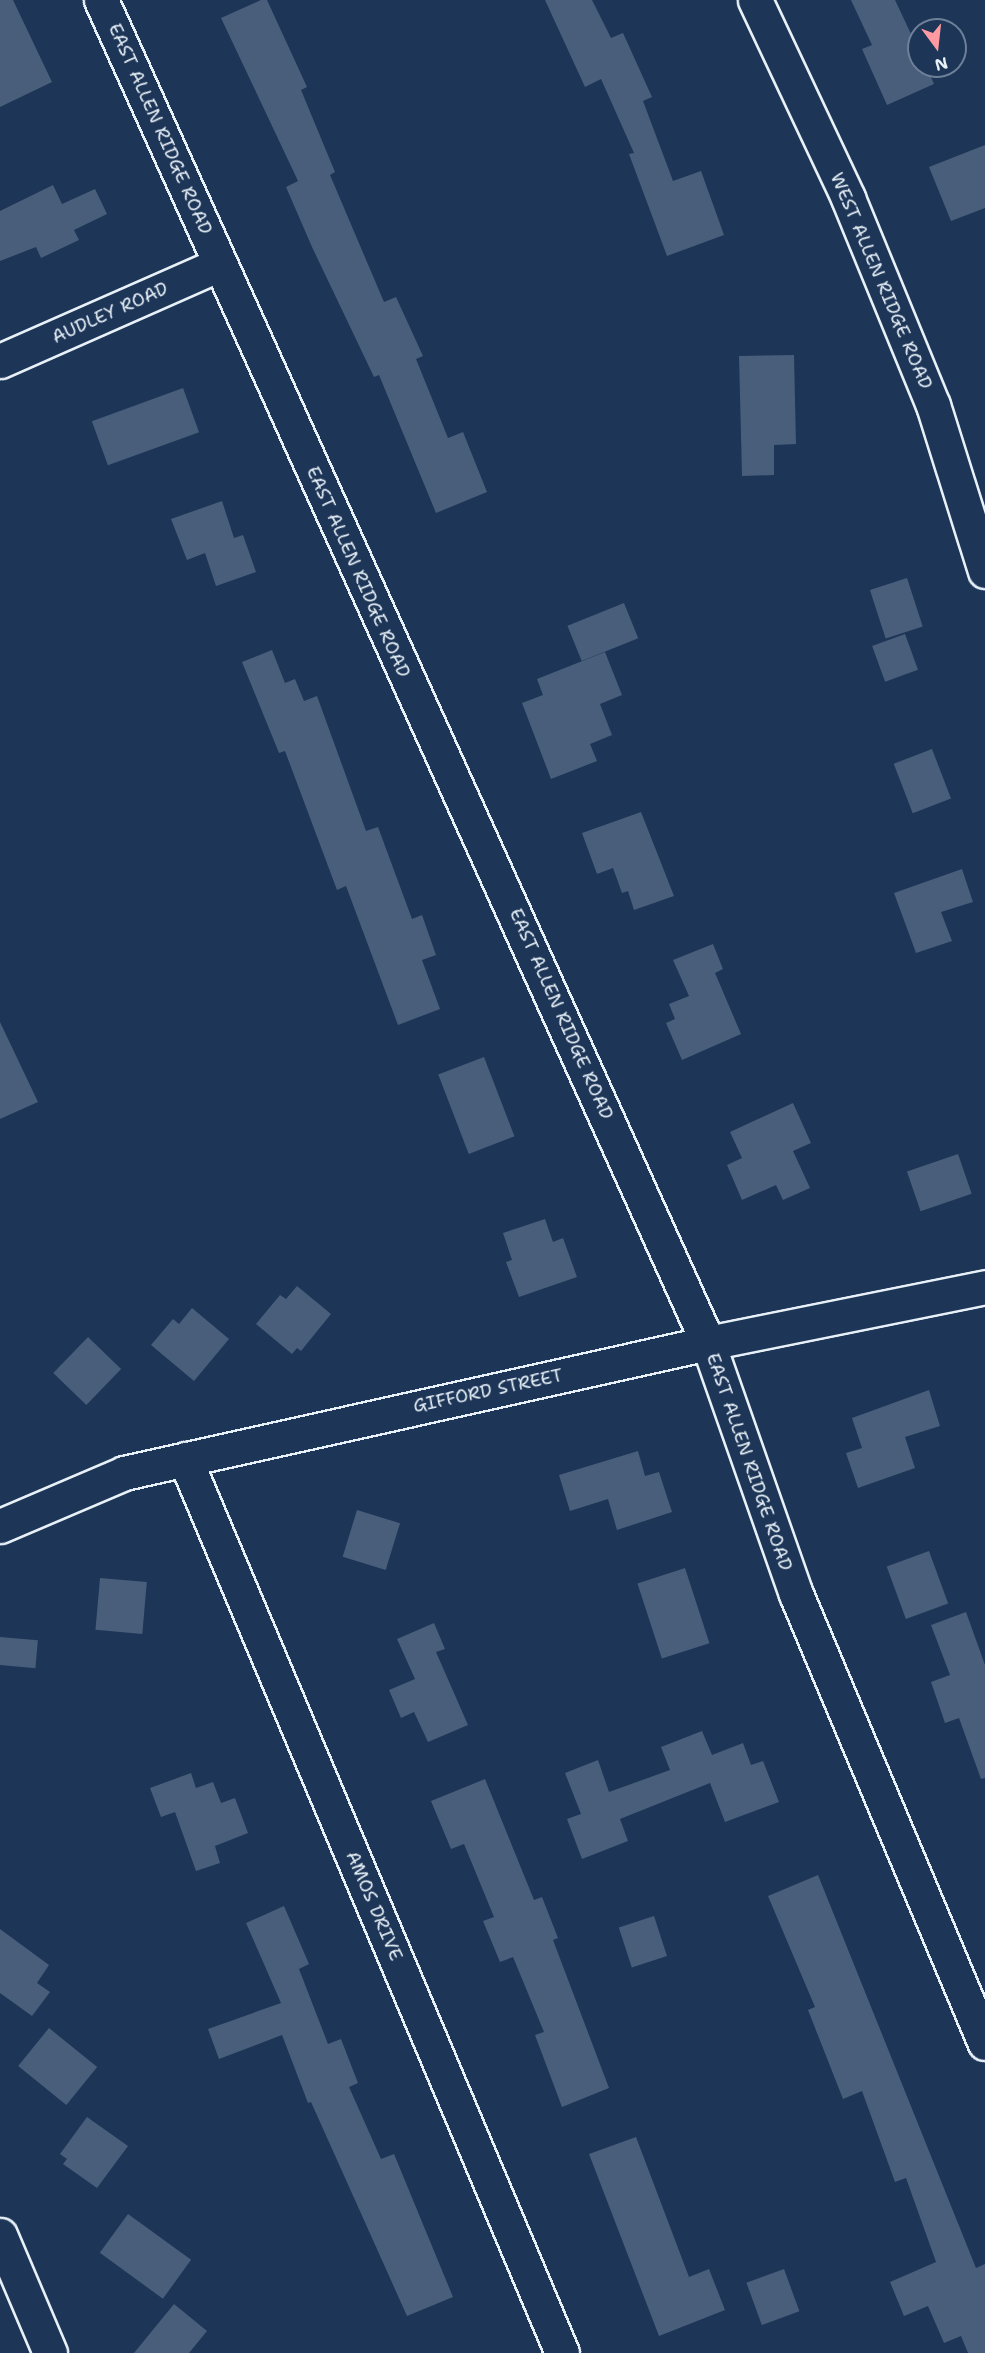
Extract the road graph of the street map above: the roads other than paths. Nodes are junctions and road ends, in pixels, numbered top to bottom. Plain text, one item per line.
1 (101, 0) edge
2 (755, 0) edge
3 (220, 264) junction
4 (0, 361) edge
5 (985, 571) edge
6 (985, 1287) edge
7 (708, 1343) junction
8 (185, 1459) junction
9 (0, 1526) edge
10 (985, 2043) edge
11 (0, 2235) edge
12 (50, 2353) edge
13 (562, 2353) edge

1 - 3 street, EAST ALLEN RIDGE ROAD
2 - 5 street, WEST ALLEN RIDGE ROAD
3 - 4 street, AUDLEY ROAD
3 - 7 street, EAST ALLEN RIDGE ROAD
6 - 7 street, GIFFORD STREET
7 - 8 street, GIFFORD STREET
7 - 10 street, EAST ALLEN RIDGE ROAD
8 - 9 street, GIFFORD STREET
8 - 13 street, AMOS DRIVE
11 - 12 street

